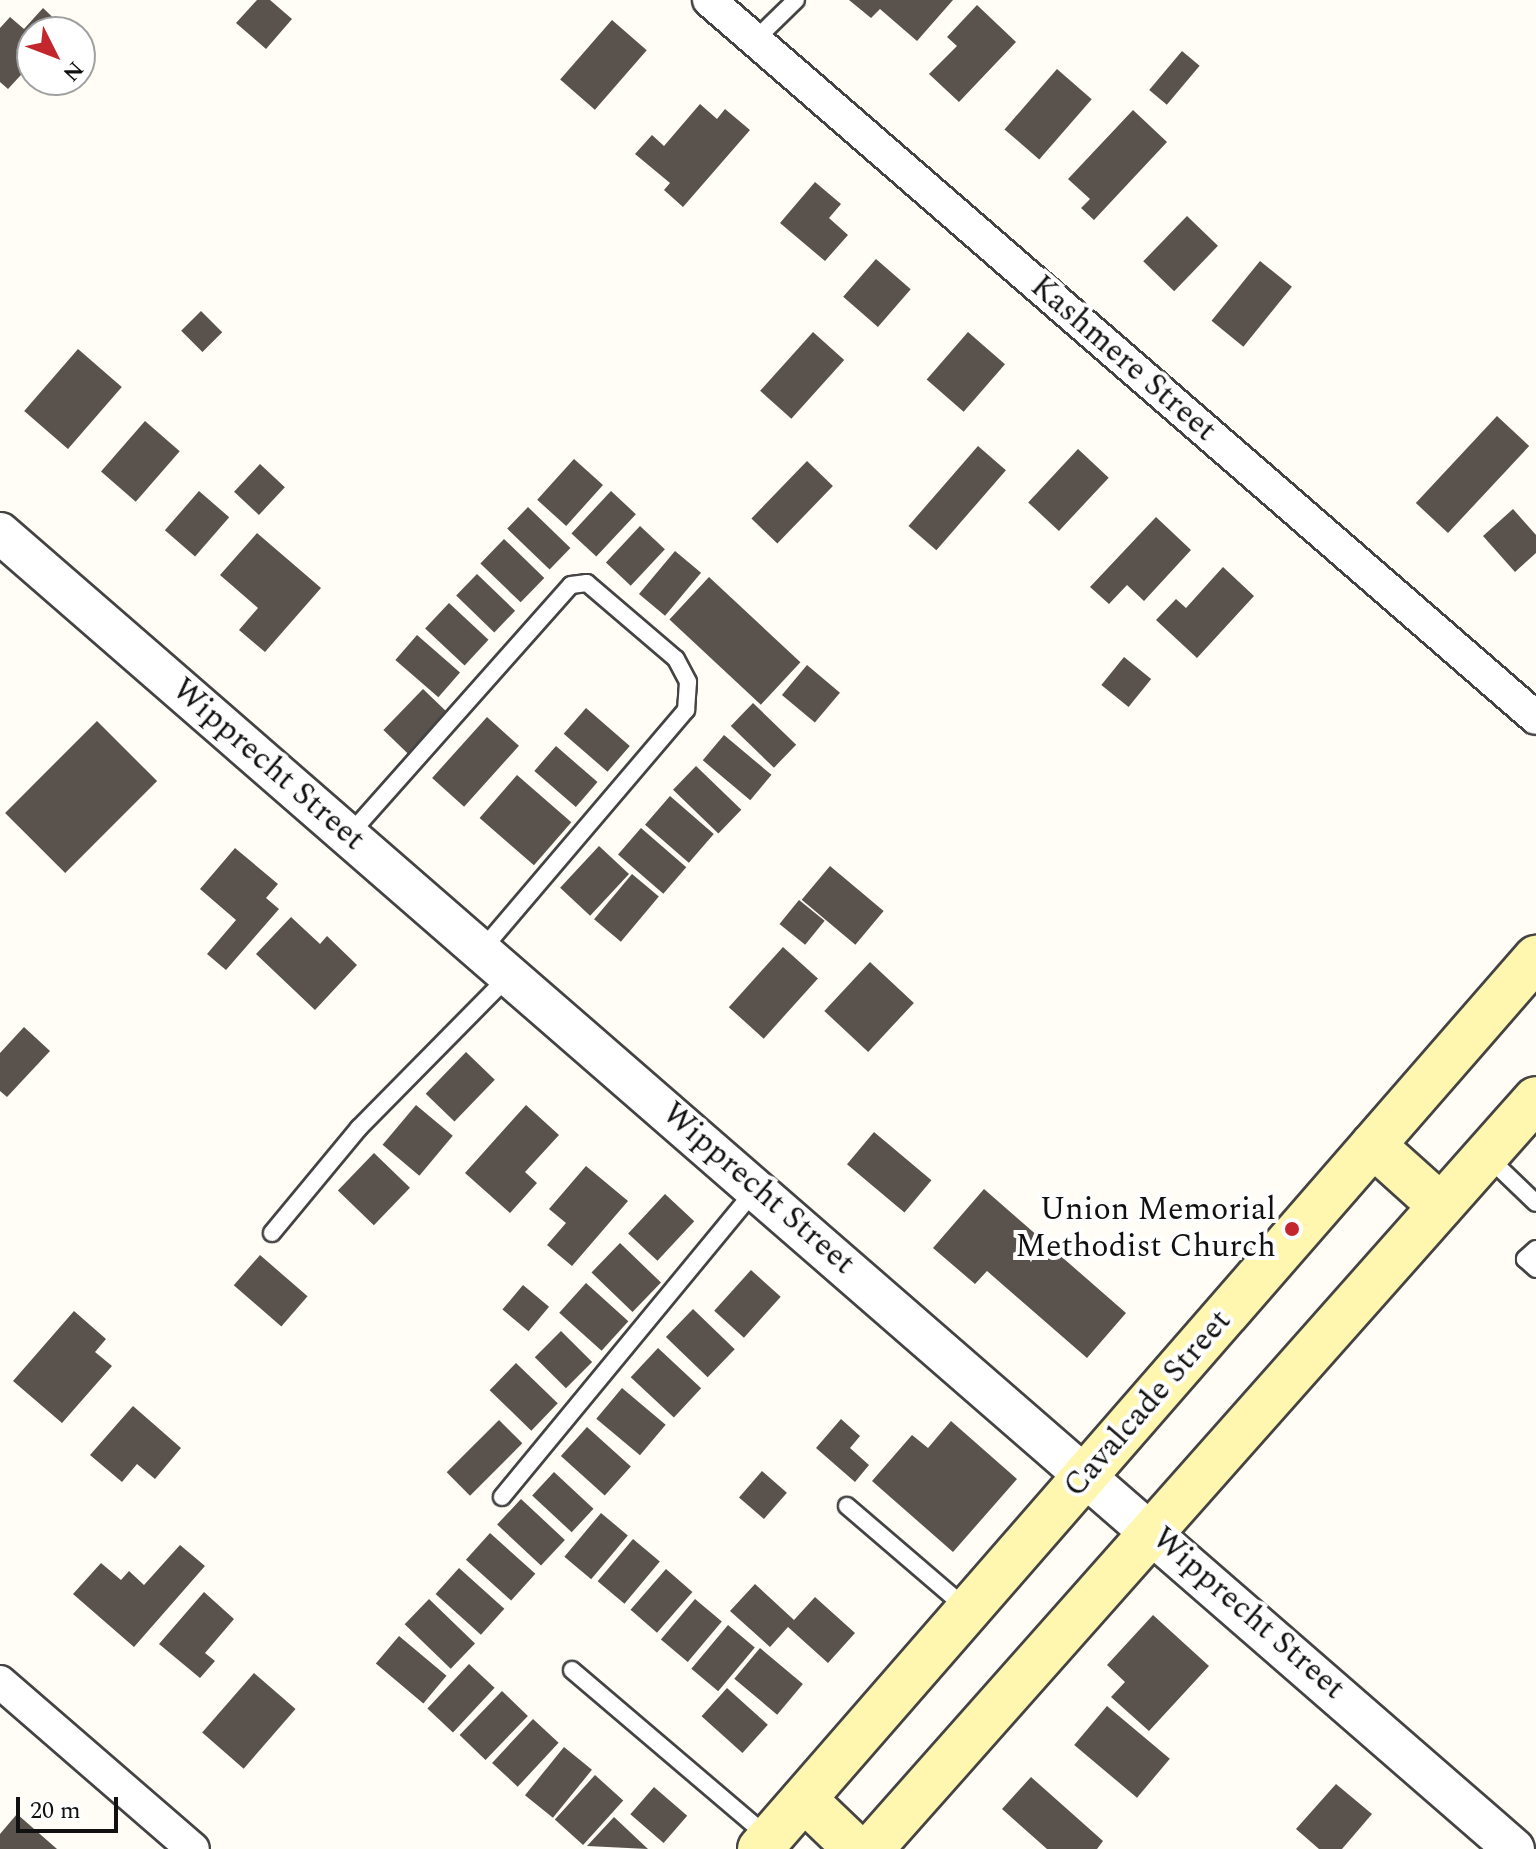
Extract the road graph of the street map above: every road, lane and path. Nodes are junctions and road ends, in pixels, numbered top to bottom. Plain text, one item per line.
1 (709, 0) edge
2 (796, 0) edge
3 (755, 40) junction
4 (0, 533) edge
5 (1536, 718) edge
6 (349, 836) junction
7 (1536, 958) edge
8 (496, 962) junction
9 (1536, 1099) edge
10 (1373, 1145) junction
11 (1486, 1155) junction
12 (757, 1188) junction
13 (1536, 1203) edge
14 (1441, 1206) junction
15 (272, 1233) dead end
16 (1536, 1249) edge
17 (1536, 1269) edge
18 (1087, 1474) junction
19 (502, 1497) dead end
20 (847, 1506) dead end
21 (1154, 1531) junction
22 (969, 1610) junction
23 (572, 1670) dead end
24 (0, 1682) edge
25 (804, 1799) junction
26 (764, 1844) edge
27 (193, 1849) edge
28 (856, 1849) edge
29 (871, 1849) edge
30 (1514, 1849) edge

1 - 3 street, Kashmere Street
2 - 3 lane
3 - 5 street, Kashmere Street
4 - 6 street, Wipprecht Street
6 - 8 street, Wipprecht Street
6 - 8 lane
7 - 10 main road, Cavalcade Street
8 - 12 street, Wipprecht Street
8 - 15 lane
9 - 11 main road
10 - 14 main road
10 - 18 main road, Cavalcade Street
11 - 13 lane
11 - 14 main road
12 - 18 street, Wipprecht Street
12 - 19 lane
14 - 21 main road
16 - 17 lane
18 - 21 street, Wipprecht Street
18 - 22 main road, Cavalcade Street
20 - 22 lane
21 - 29 main road
21 - 30 street, Wipprecht Street
22 - 25 main road, Cavalcade Street
23 - 26 lane
24 - 27 street
25 - 26 main road, Cavalcade Street
25 - 28 main road

